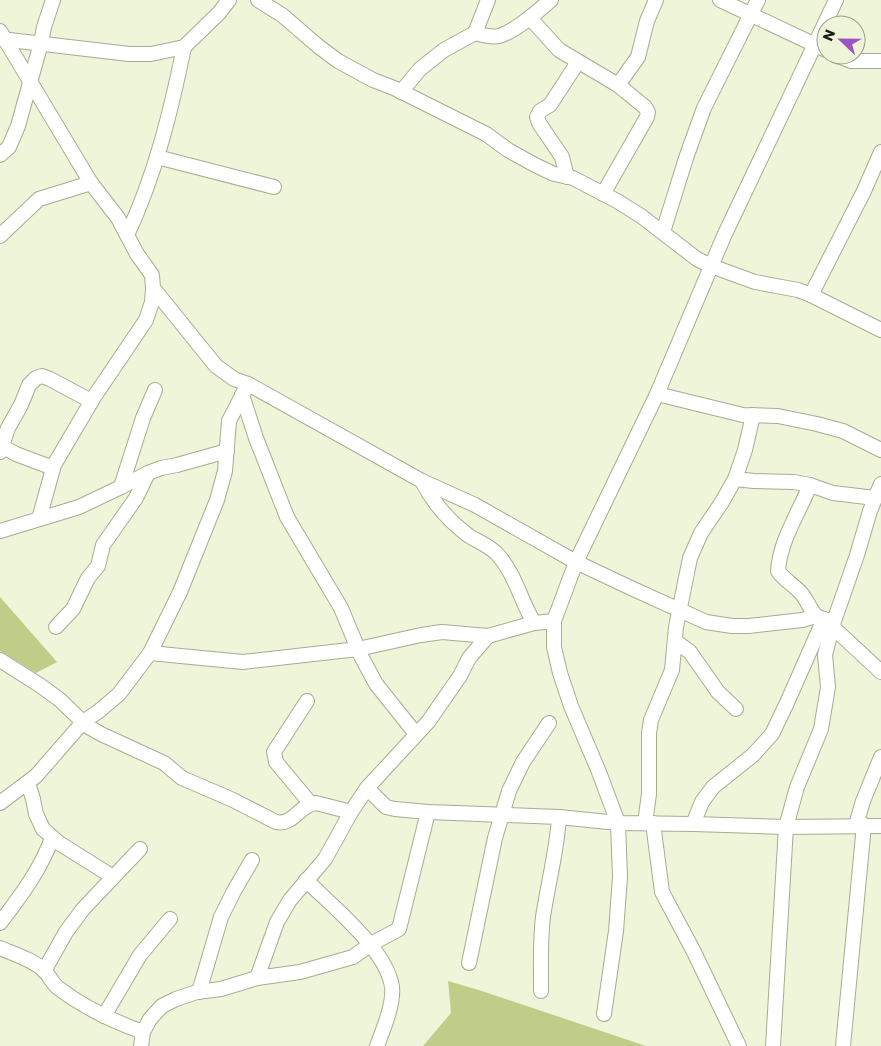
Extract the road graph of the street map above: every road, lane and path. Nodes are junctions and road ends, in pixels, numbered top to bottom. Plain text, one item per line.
1 (53, 0) edge
2 (229, 0) edge
3 (258, 0) edge
4 (488, 0) edge
5 (551, 0) edge
6 (656, 0) edge
7 (720, 0) edge
8 (758, 0) edge
9 (836, 0) edge
10 (751, 14) junction
11 (831, 15) edge
12 (530, 18) junction
13 (475, 34) junction
14 (2, 36) edge
15 (42, 44) junction
16 (816, 45) edge
17 (184, 47) junction
18 (816, 57) edge
19 (866, 61) edge
20 (881, 61) edge
21 (578, 62) junction
22 (30, 81) junction
23 (618, 85) junction
24 (401, 92) junction
25 (881, 152) edge
26 (0, 154) edge
27 (156, 157) junction
28 (568, 177) junction
29 (91, 183) junction
30 (274, 187) dead end
31 (603, 194) junction
32 (663, 232) junction
33 (127, 235) junction
34 (0, 236) edge
35 (711, 266) junction
36 (153, 288) junction
37 (811, 295) junction
38 (880, 325) edge
39 (245, 389) junction
40 (156, 390) dead end
41 (657, 394) junction
42 (91, 401) junction
43 (753, 415) junction
44 (1, 449) edge
45 (881, 450) edge
46 (227, 451) junction
47 (53, 468) junction
48 (148, 473) junction
49 (735, 479) junction
50 (422, 481) junction
51 (881, 484) edge
52 (810, 485) junction
53 (121, 487) junction
54 (875, 498) junction
55 (39, 520) junction
56 (0, 531) edge
57 (576, 562) junction
58 (679, 610) junction
59 (824, 621) junction
60 (554, 622) junction
61 (534, 623) junction
62 (56, 627) dead end
63 (488, 636) junction
64 (676, 641) junction
65 (358, 649) junction
66 (150, 653) junction
67 (0, 660) edge
68 (881, 672) edge
69 (306, 701) dead end
70 (736, 709) dead end
71 (83, 722) junction
72 (549, 723) dead end
73 (416, 734) junction
74 (881, 757) edge
75 (28, 783) junction
76 (367, 788) junction
77 (0, 803) edge
78 (310, 803) junction
79 (350, 812) junction
80 (428, 812) junction
81 (501, 815) junction
82 (559, 817) junction
83 (618, 823) junction
84 (649, 823) junction
85 (693, 824) junction
86 (860, 825) junction
87 (881, 826) edge
88 (786, 827) junction
89 (52, 838) junction
90 (140, 849) dead end
91 (252, 860) dead end
92 (113, 876) junction
93 (306, 880) junction
94 (170, 920) dead end
95 (0, 923) edge
96 (371, 944) junction
97 (0, 948) edge
98 (469, 963) dead end
99 (44, 971) junction
100 (257, 978) junction
101 (541, 990) dead end
102 (199, 992) junction
103 (604, 1014) dead end
104 (104, 1016) junction
105 (142, 1039) edge
106 (377, 1046) edge
107 (739, 1046) edge
108 (773, 1046) edge
109 (843, 1046) edge

1 - 15 street
2 - 17 street
3 - 24 street
4 - 13 street
5 - 12 street
6 - 23 street
7 - 10 street
8 - 10 street
9 - 11 street
10 - 16 street
10 - 32 street
12 - 13 street
12 - 21 street
13 - 24 street
14 - 15 street
14 - 22 street
15 - 17 street
15 - 22 street
17 - 27 street
18 - 35 street
19 - 20 street
21 - 23 street
21 - 28 street
22 - 26 street
22 - 29 street
23 - 31 street
24 - 28 street
25 - 37 street
27 - 30 street
27 - 33 street
28 - 31 street
29 - 33 street
29 - 34 street
31 - 32 street
32 - 35 street
33 - 36 street
35 - 37 street
35 - 41 street
36 - 39 street
36 - 42 street
37 - 38 street
39 - 46 street
39 - 50 street
39 - 65 street
40 - 53 street
41 - 43 street
41 - 57 street
42 - 44 street
42 - 47 street
43 - 45 street
43 - 49 street
44 - 47 street
46 - 48 street
46 - 66 street
47 - 55 street
48 - 53 street
48 - 62 street
49 - 52 street
49 - 58 street
50 - 57 street
50 - 61 street
51 - 54 street
52 - 54 street
52 - 59 street
53 - 55 street
54 - 59 street
55 - 56 street
57 - 58 street
57 - 60 street
58 - 59 street
58 - 64 street
59 - 68 street
59 - 85 street
59 - 88 street
60 - 61 street
60 - 83 street
61 - 63 street
63 - 65 street
63 - 73 street
64 - 70 street
64 - 84 street
65 - 66 street
65 - 73 street
66 - 71 street
67 - 71 street
69 - 78 street
71 - 75 street
71 - 78 street
72 - 81 street
73 - 76 street
74 - 86 street
75 - 77 street
75 - 89 street
76 - 79 street
76 - 80 street
78 - 79 street
79 - 93 street
80 - 81 street
80 - 96 street
81 - 82 street
81 - 98 street
82 - 83 street
82 - 101 street
83 - 84 street
83 - 103 street
84 - 85 street
84 - 107 street
85 - 88 street
86 - 87 street
86 - 88 street
86 - 109 street
88 - 108 street
89 - 92 street
89 - 95 street
90 - 92 street
91 - 102 street
92 - 99 street
93 - 96 street
93 - 100 street
94 - 104 street
96 - 100 street
96 - 106 street
97 - 99 street
99 - 104 street
100 - 102 street
102 - 105 street
104 - 105 street

